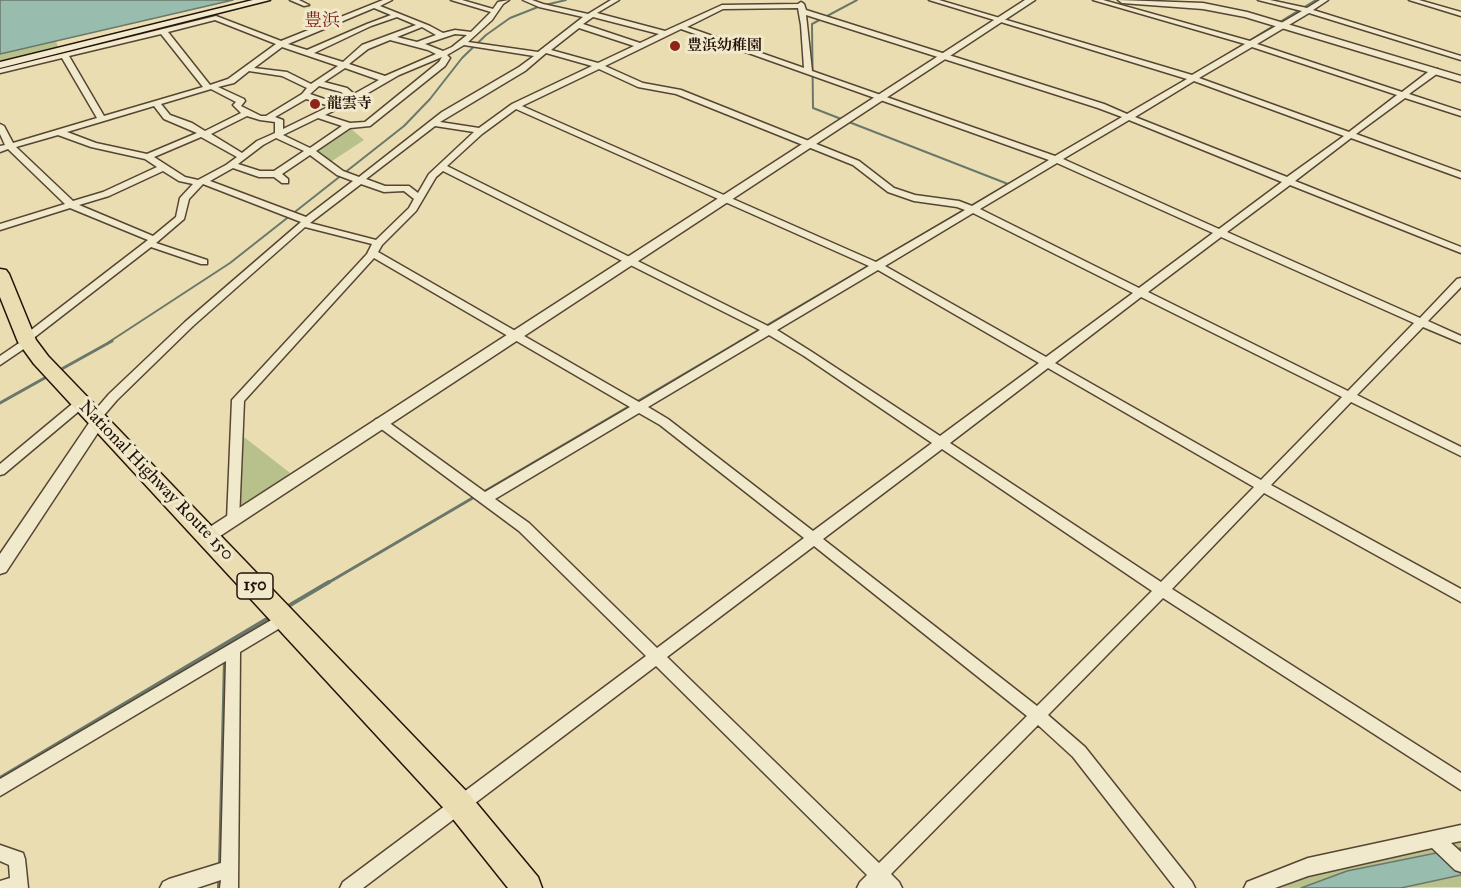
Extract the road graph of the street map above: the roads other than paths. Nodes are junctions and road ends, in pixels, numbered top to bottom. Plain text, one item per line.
1 (264, 0) edge
2 (293, 0) edge
3 (389, 0) edge
4 (454, 0) edge
5 (506, 0) edge
6 (526, 0) edge
7 (616, 0) edge
8 (932, 0) edge
9 (1031, 0) edge
10 (1096, 0) edge
11 (1122, 0) edge
12 (1261, 0) edge
13 (1325, 0) edge
14 (1412, 0) edge
15 (306, 5) dead end
16 (374, 6) junction
17 (801, 6) edge
18 (1307, 10) junction
19 (494, 11) junction
20 (1461, 14) edge
21 (397, 15) junction
22 (590, 15) junction
23 (1001, 20) junction
24 (334, 22) junction
25 (421, 24) junction
26 (578, 25) junction
27 (1282, 25) junction
28 (681, 27) junction
29 (163, 31) junction
30 (473, 34) junction
31 (667, 34) junction
32 (355, 35) junction
33 (442, 35) junction
34 (388, 37) junction
35 (362, 42) dead end
36 (463, 43) junction
37 (281, 44) junction
38 (419, 44) junction
39 (1251, 44) junction
40 (371, 45) junction
41 (641, 46) junction
42 (308, 53) junction
43 (544, 53) junction
44 (64, 55) junction
45 (444, 55) junction
46 (944, 56) junction
47 (1461, 58) edge
48 (343, 66) junction
49 (599, 66) junction
50 (0, 68) edge
51 (247, 69) junction
52 (808, 71) junction
53 (1435, 71) junction
54 (1193, 78) junction
55 (1461, 79) edge
56 (385, 80) junction
57 (315, 85) junction
58 (210, 88) junction
59 (1404, 94) junction
60 (305, 96) junction
61 (882, 97) junction
62 (353, 98) junction
63 (156, 103) junction
64 (337, 106) junction
65 (515, 106) junction
66 (247, 113) junction
67 (1461, 114) edge
68 (318, 115) junction
69 (270, 117) junction
70 (1128, 117) junction
71 (102, 119) junction
72 (433, 123) junction
73 (0, 126) edge
74 (348, 126) junction
75 (481, 131) junction
76 (59, 132) junction
77 (202, 134) junction
78 (277, 134) junction
79 (1350, 135) junction
80 (809, 144) junction
81 (5, 148) edge
82 (310, 151) junction
83 (242, 156) junction
84 (148, 157) junction
85 (1055, 159) junction
86 (231, 165) junction
87 (164, 167) junction
88 (442, 167) junction
89 (276, 174) junction
90 (1461, 175) edge
91 (361, 178) junction
92 (285, 181) dead end
93 (1289, 181) junction
94 (200, 182) junction
95 (419, 198) junction
96 (727, 198) junction
97 (72, 206) junction
98 (972, 209) junction
99 (305, 222) junction
100 (0, 227) edge
101 (1220, 233) junction
102 (152, 242) junction
103 (378, 243) junction
104 (1461, 249) edge
105 (371, 255) junction
106 (629, 260) junction
107 (204, 262) dead end
108 (878, 266) junction
109 (0, 274) edge
110 (1461, 281) edge
111 (1142, 293) junction
112 (1421, 322) junction
113 (768, 330) junction
114 (516, 334) junction
115 (27, 340) junction
116 (1461, 340) edge
117 (0, 361) edge
118 (1048, 362) junction
119 (1349, 397) junction
120 (640, 408) junction
121 (91, 414) junction
122 (380, 422) junction
123 (941, 443) junction
124 (1461, 452) edge
125 (0, 471) edge
126 (1262, 486) junction
127 (486, 498) junction
128 (233, 520) junction
129 (208, 536) junction
130 (812, 539) junction
131 (0, 567) edge
132 (1162, 590) junction
133 (1461, 596) edge
134 (285, 618) junction
135 (233, 649) junction
136 (656, 657) junction
137 (1038, 716) junction
138 (1461, 782) edge
139 (0, 788) edge
140 (459, 804) junction
141 (1461, 833) edge
142 (1435, 839) junction
143 (0, 853) edge
144 (1461, 864) edge
145 (230, 869) junction
146 (879, 874) junction
147 (15, 886) edge
148 (169, 888) edge
149 (229, 888) edge
150 (349, 888) edge
151 (527, 888) edge
152 (866, 888) edge
153 (893, 888) edge
154 (1186, 888) edge
155 (1253, 888) edge

1 - 50 main road
2 - 15 street
3 - 16 street
4 - 19 street
5 - 19 street
6 - 22 street
7 - 22 street
8 - 23 street
9 - 23 street
10 - 39 street
11 - 27 street
12 - 18 street
13 - 18 street
14 - 20 street
16 - 21 street
16 - 24 street
17 - 28 street
17 - 46 street
17 - 52 street
18 - 27 street
18 - 47 street
19 - 30 street
21 - 25 street
21 - 32 street
22 - 26 street
22 - 31 street
23 - 46 street
23 - 54 street
24 - 32 street
24 - 37 street
25 - 33 street
25 - 34 street
26 - 41 street
26 - 43 street
27 - 39 street
27 - 53 street
28 - 31 street
28 - 52 street
29 - 37 street
29 - 44 street
29 - 58 street
30 - 33 street
30 - 36 street
31 - 41 street
32 - 42 street
33 - 38 street
34 - 38 street
34 - 40 street
35 - 40 street
36 - 43 street
36 - 45 street
37 - 42 street
37 - 51 street
38 - 45 street
39 - 54 street
39 - 59 street
40 - 48 street
41 - 49 street
42 - 48 street
43 - 49 street
43 - 72 street
44 - 50 street
44 - 71 street
45 - 56 street
45 - 74 street
46 - 61 street
46 - 70 street
48 - 56 street
48 - 57 street
49 - 65 street
49 - 80 street
51 - 57 street
51 - 58 street
52 - 61 street
53 - 55 street
53 - 59 street
54 - 70 street
54 - 79 street
56 - 62 street
57 - 60 street
57 - 62 street
58 - 63 street
58 - 66 street
59 - 67 street
59 - 79 street
60 - 64 street
60 - 69 street
61 - 80 street
61 - 85 street
62 - 64 street
63 - 71 street
63 - 77 street
64 - 68 street
65 - 75 street
65 - 96 street
66 - 69 street
66 - 77 street
68 - 74 street
68 - 78 street
69 - 78 street
70 - 85 street
70 - 93 street
71 - 76 street
72 - 75 street
72 - 91 street
73 - 81 street
74 - 82 street
75 - 88 street
76 - 81 street
76 - 84 street
77 - 83 street
77 - 84 street
78 - 82 street
78 - 83 street
79 - 90 street
79 - 93 street
80 - 96 street
80 - 98 street
81 - 97 street
82 - 89 street
82 - 91 street
83 - 86 street
84 - 87 street
85 - 98 street
85 - 101 street
86 - 89 street
86 - 94 street
87 - 94 street
87 - 97 street
88 - 95 street
88 - 106 street
89 - 92 street
91 - 95 street
91 - 99 street
93 - 101 street
93 - 104 street
94 - 99 street
94 - 102 street
95 - 103 street
96 - 106 street
96 - 108 street
97 - 100 street
97 - 102 street
98 - 108 street
98 - 111 street
99 - 103 street
99 - 121 street
101 - 111 street
101 - 112 street
102 - 107 street
102 - 115 street
103 - 105 street
105 - 114 street
105 - 128 street
106 - 113 street
106 - 114 street
108 - 113 street
108 - 118 street
109 - 115 highway, National Highway Route 150 / 150
110 - 112 street
111 - 118 street
111 - 119 street
112 - 116 street
112 - 119 street
113 - 120 street
113 - 123 street
114 - 120 street
114 - 122 street
115 - 117 street
115 - 121 highway, National Highway Route 150 / 150
118 - 123 street
118 - 126 street
119 - 124 street
119 - 126 street
120 - 127 street
120 - 130 street
121 - 125 street
121 - 129 highway, National Highway Route 150 / 150
121 - 131 street
122 - 127 street
122 - 128 street
123 - 130 street
123 - 132 street
126 - 132 street
126 - 133 street
127 - 136 street
128 - 129 street
129 - 134 highway, National Highway Route 150 / 150
130 - 136 street
130 - 137 street
132 - 137 street
132 - 138 street
134 - 135 street
134 - 140 highway, National Highway Route 150 / 150
135 - 139 street
135 - 145 street
136 - 140 street
136 - 146 street
137 - 146 street
137 - 154 street
140 - 150 street
140 - 151 highway, National Highway Route 150 / 150
141 - 142 street
142 - 144 street
142 - 155 street
143 - 147 street
145 - 148 street
145 - 149 street
146 - 152 street
146 - 153 street

